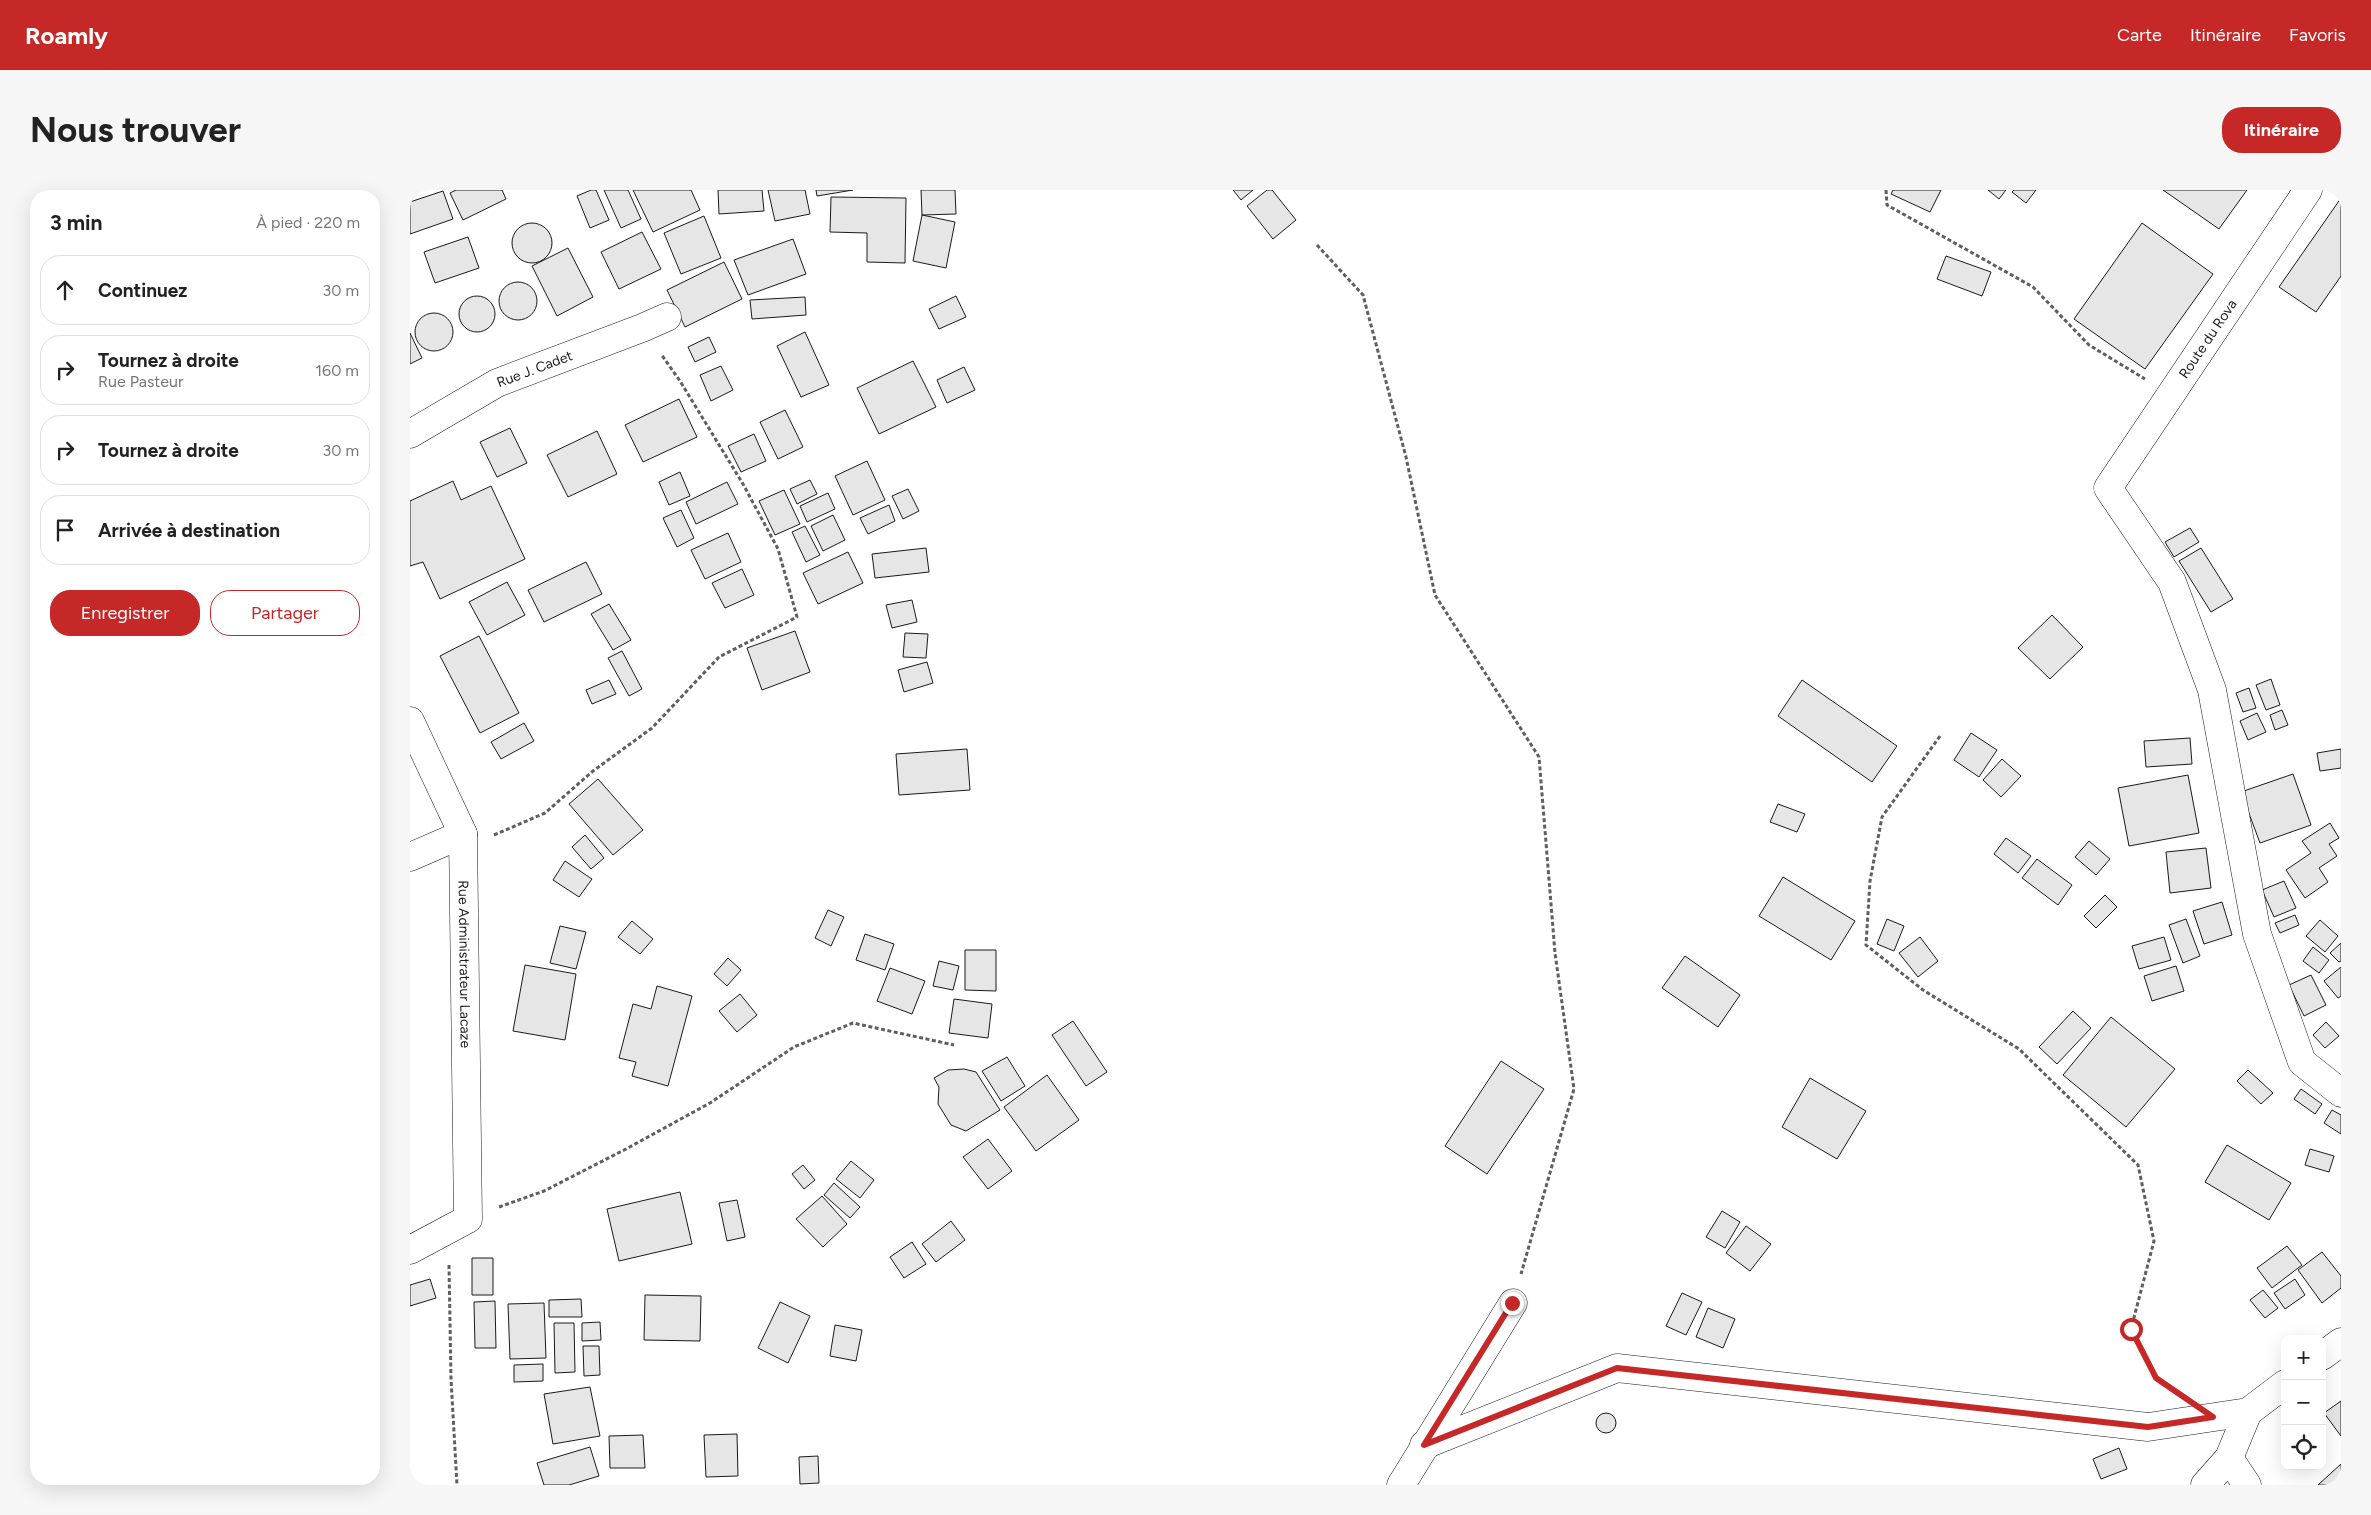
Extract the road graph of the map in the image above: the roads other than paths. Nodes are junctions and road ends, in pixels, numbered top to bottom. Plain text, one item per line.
1 (2308, 190) edge
2 (667, 317) dead end
3 (410, 434) edge
4 (410, 722) edge
5 (463, 841) junction
6 (410, 857) edge
7 (2341, 1093) edge
8 (410, 1250) edge
9 (1512, 1303) road end
10 (2341, 1342) edge
11 (2326, 1353) edge
12 (2281, 1387) edge
13 (2248, 1412) junction
14 (1424, 1445) junction
15 (2229, 1458) junction
16 (1401, 1485) edge
17 (2205, 1485) edge
18 (2247, 1485) edge

1 - 7 street, Route du Rova
2 - 3 street, Rue J. Cadet
4 - 5 street, Rue Administrateur Lacaze
5 - 6 street
5 - 8 street, Rue Administrateur Lacaze
9 - 14 street
10 - 11 street
12 - 13 street
13 - 14 street
13 - 15 street
14 - 16 street
15 - 17 street
15 - 18 street

